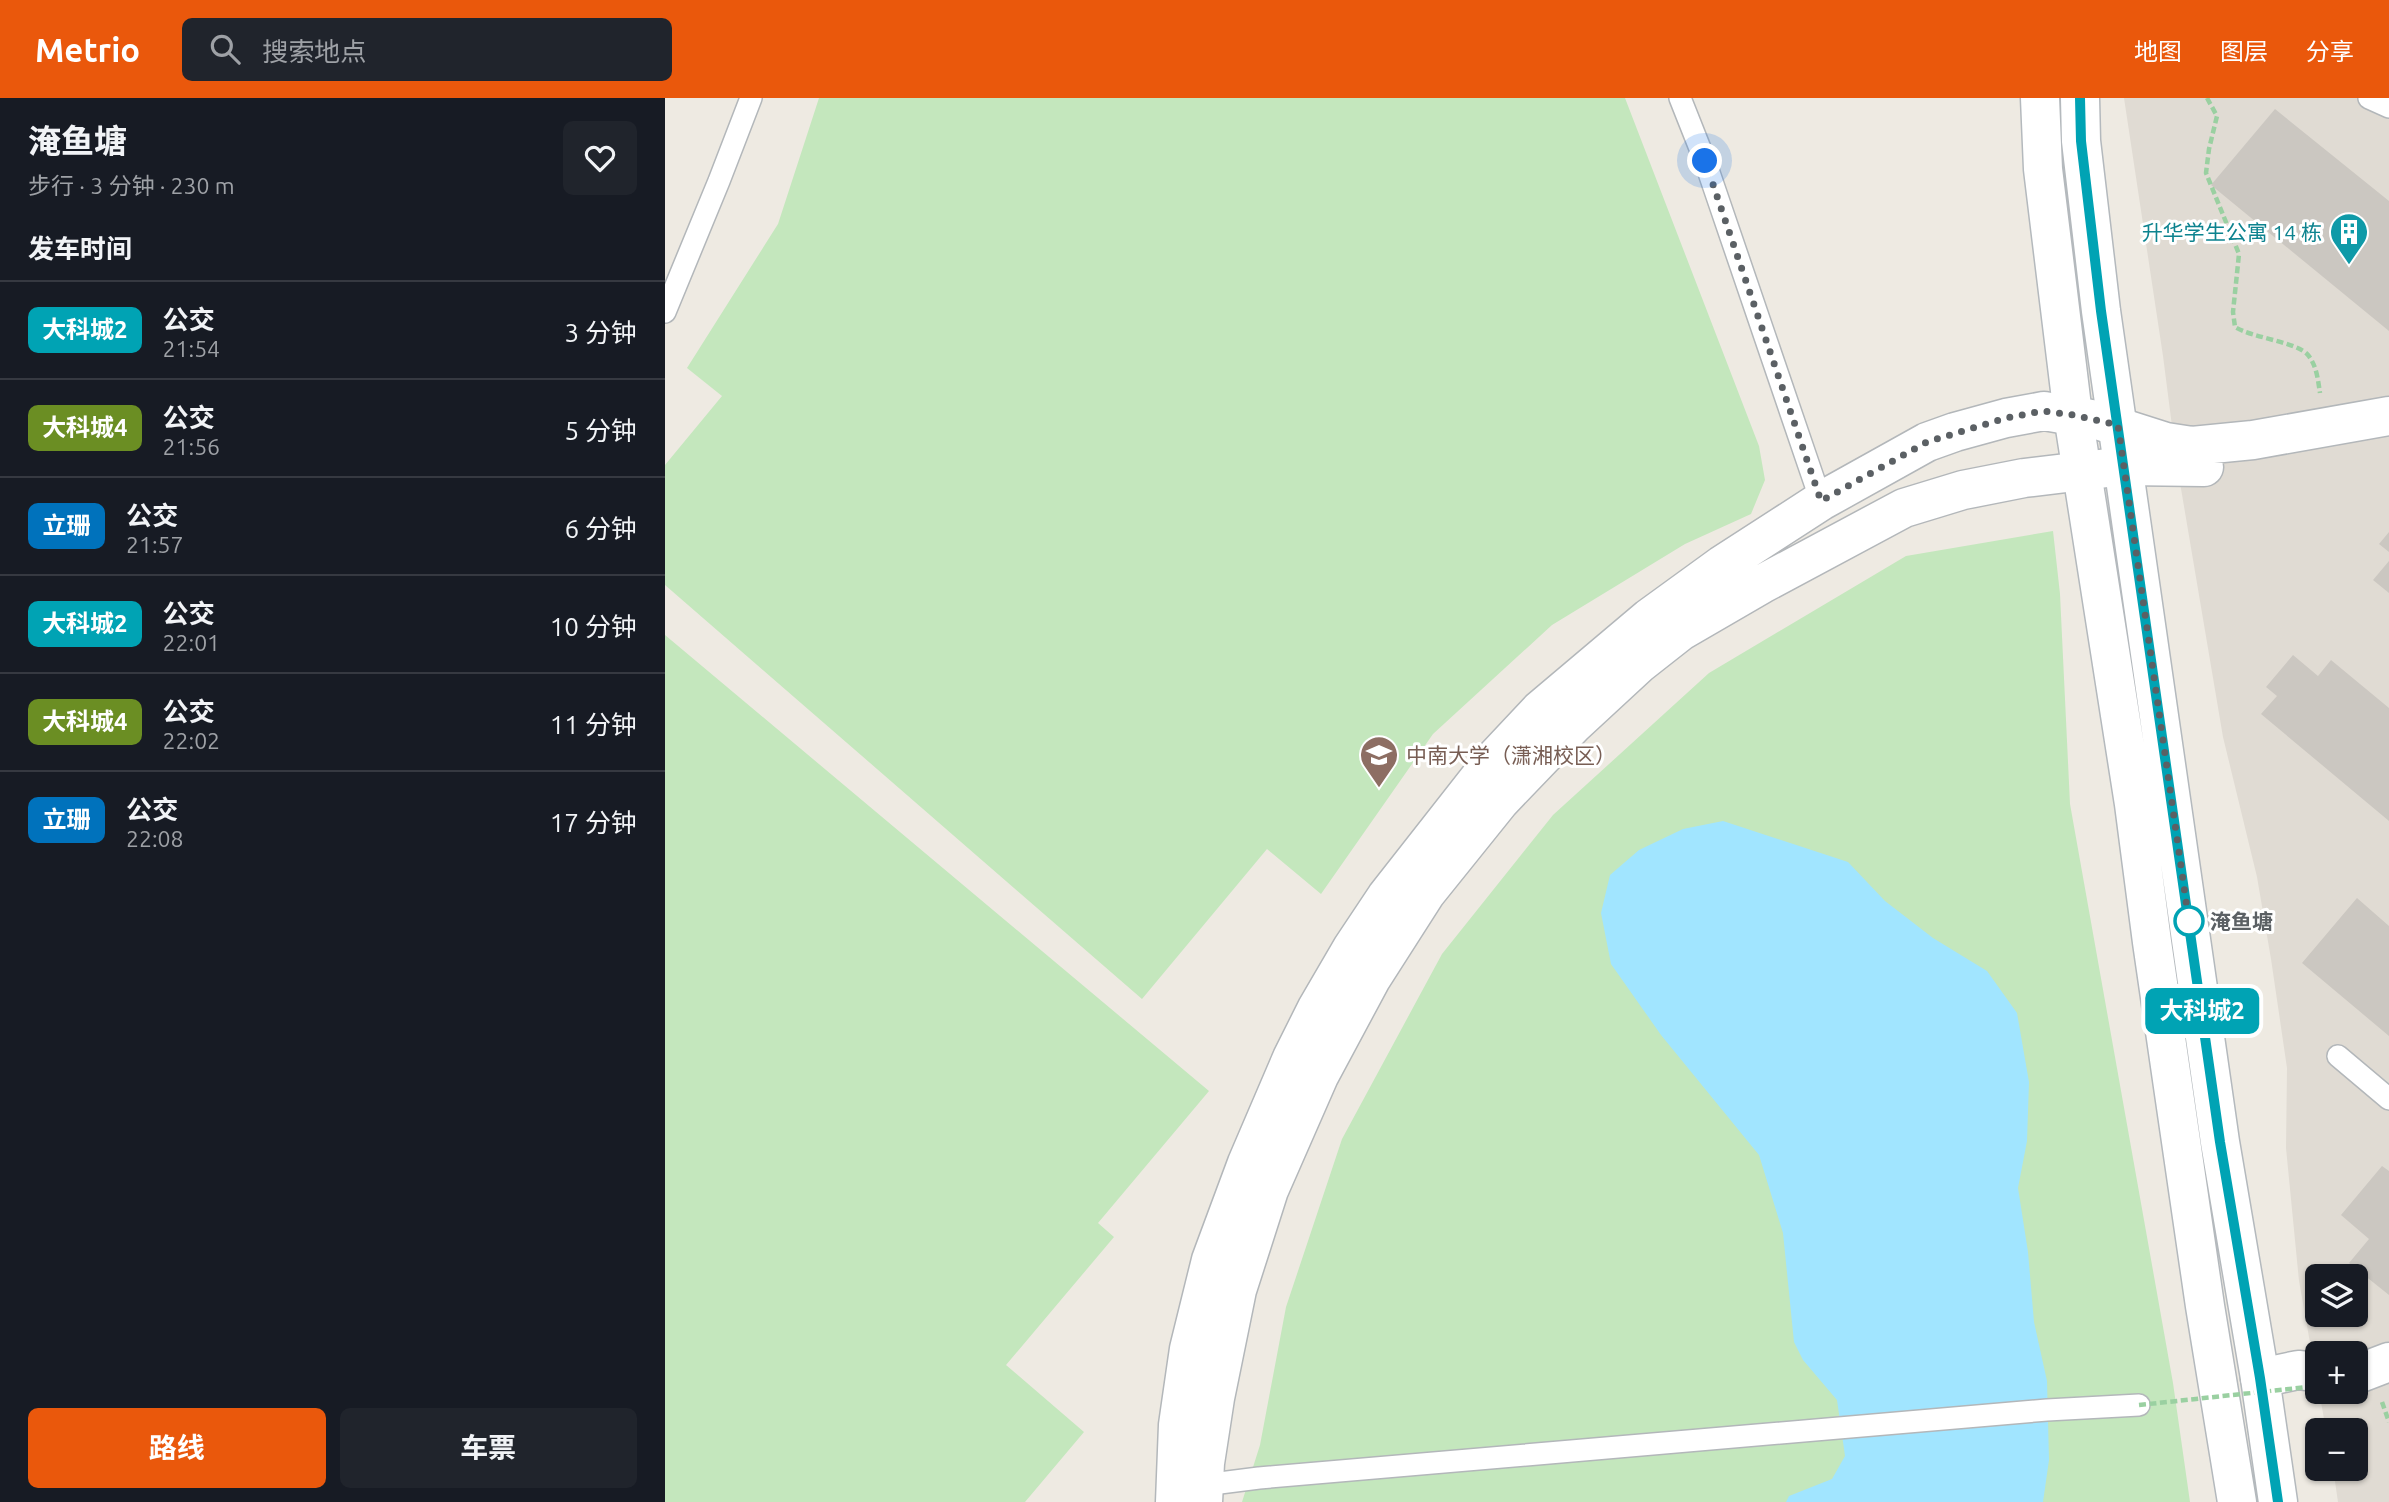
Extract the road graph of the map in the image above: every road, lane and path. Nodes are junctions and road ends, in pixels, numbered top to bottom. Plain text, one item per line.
1 (751, 98) edge
2 (1680, 98) edge
3 (2040, 98) edge
4 (2080, 98) edge
5 (2207, 98) edge
6 (2369, 98) edge
7 (2389, 107) edge
8 (665, 312) edge
9 (2073, 415) junction
10 (2389, 416) edge
11 (2118, 425) junction
12 (2317, 429) junction
13 (2389, 436) edge
14 (2124, 466) junction
15 (2082, 471) junction
16 (1821, 501) junction
17 (2337, 1056) dead end
18 (2389, 1099) edge
19 (2389, 1362) edge
20 (2368, 1370) edge
21 (2305, 1371) edge
22 (2260, 1378) junction
23 (2305, 1388) edge
24 (2139, 1405) joint
25 (1189, 1494) edge
26 (2237, 1502) edge
27 (2278, 1502) edge

1 - 8 lane
2 - 16 lane
3 - 9 street
4 - 11 street
5 - 12 path
6 - 7 lane
9 - 11 street
9 - 15 street
9 - 16 street
10 - 12 street
11 - 12 street
11 - 14 street
13 - 14 street
14 - 15 street
14 - 22 street
15 - 25 street
15 - 26 street
16 - 25 street
17 - 18 lane
19 - 20 street
21 - 22 street
22 - 27 street
23 - 24 path, bridge
24 - 25 lane

